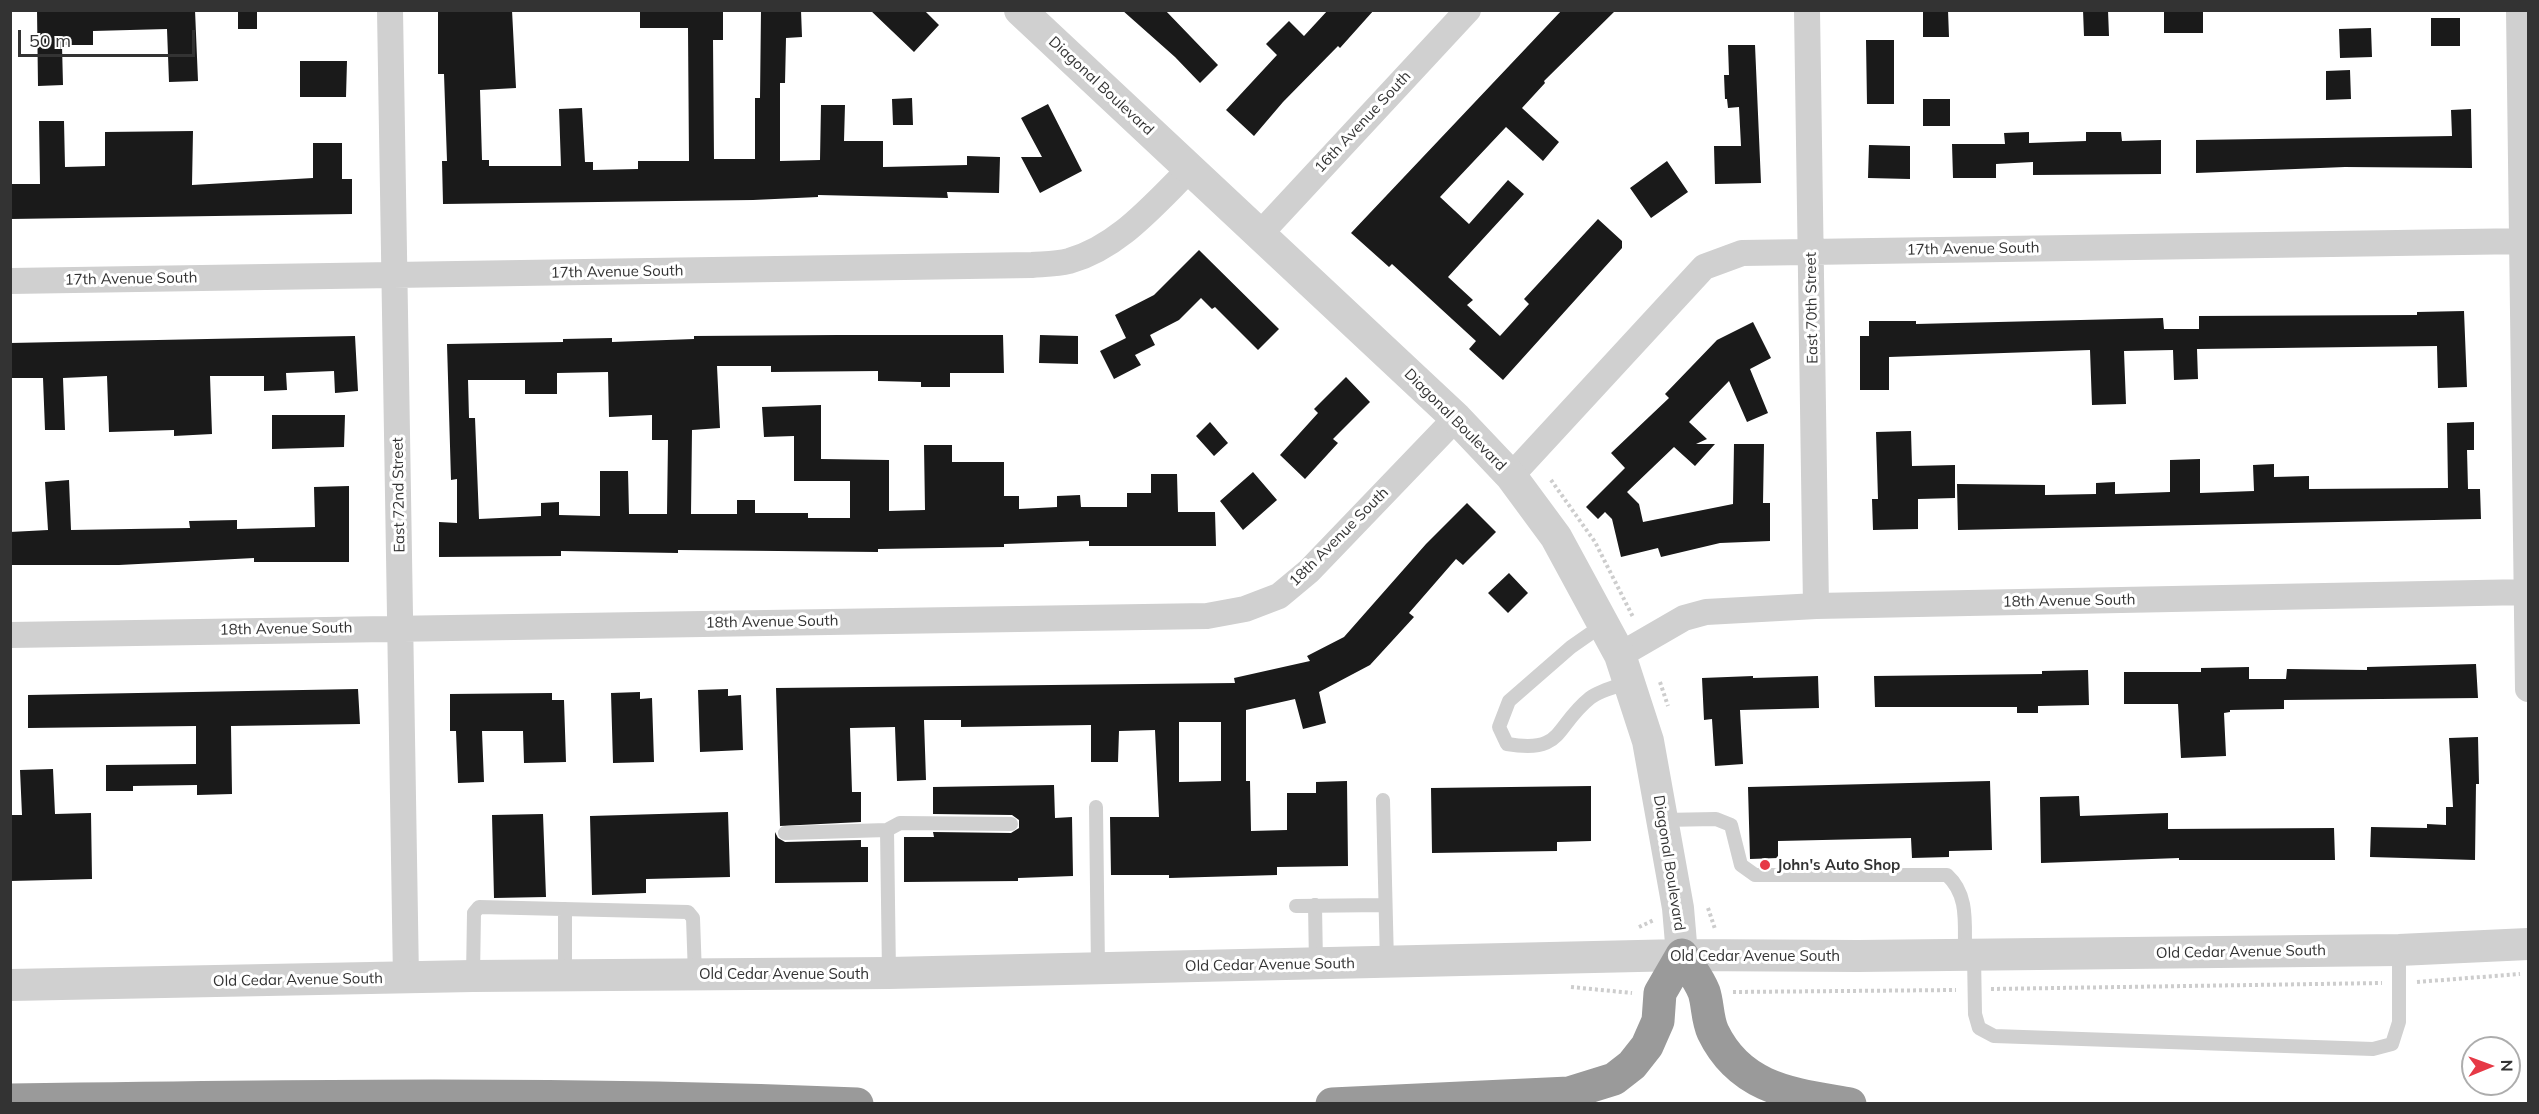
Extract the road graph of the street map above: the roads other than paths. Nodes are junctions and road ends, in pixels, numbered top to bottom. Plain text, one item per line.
1 (390, 10) edge
2 (1020, 10) edge
3 (1468, 10) edge
4 (1807, 10) edge
5 (2519, 10) edge
6 (1190, 169) junction
7 (1259, 235) junction
8 (2526, 241) edge
9 (1811, 251) junction
10 (395, 275) junction
11 (10, 281) edge
12 (1456, 418) junction
13 (1511, 476) junction
14 (2528, 592) edge
15 (1816, 606) junction
16 (1604, 624) junction
17 (402, 627) junction
18 (10, 634) edge
19 (1625, 668) junction
20 (2529, 689) edge
21 (1383, 800) dead end
22 (1096, 807) dead end
23 (1662, 820) junction
24 (1011, 824) dead end
25 (887, 830) junction
26 (785, 833) dead end
27 (1385, 904) junction
28 (1315, 905) junction
29 (1296, 906) dead end
30 (565, 909) junction
31 (2529, 944) edge
32 (2398, 950) junction
33 (1969, 955) junction
34 (1682, 956) junction
35 (1387, 963) junction
36 (1316, 964) junction
37 (1098, 969) junction
38 (889, 973) junction
39 (565, 975) junction
40 (695, 975) junction
41 (473, 976) junction
42 (406, 979) junction
43 (10, 985) edge
44 (10, 1100) edge
45 (857, 1104) edge
46 (1332, 1104) edge
47 (1851, 1104) edge

1 - 10 street, East 72nd Street
2 - 6 street, Diagonal Boulevard
3 - 7 street, 16th Avenue South
4 - 9 street, East 70th Street
5 - 8 street
6 - 7 street, Diagonal Boulevard
6 - 10 street, 17th Avenue South
7 - 12 street, Diagonal Boulevard
8 - 9 street, 17th Avenue South
8 - 14 street
9 - 13 street, 17th Avenue South
9 - 15 street, East 70th Street
10 - 11 street, 17th Avenue South
10 - 17 street, East 72nd Street
12 - 13 street, Diagonal Boulevard
12 - 17 street, 18th Avenue South
13 - 16 street, Diagonal Boulevard
14 - 15 street, 18th Avenue South
14 - 20 street
15 - 19 street, 18th Avenue South
16 - 19 street, Diagonal Boulevard
16 - 19 lane
17 - 18 street, 18th Avenue South
17 - 42 street, East 72nd Street
19 - 23 street, Diagonal Boulevard
21 - 27 lane
22 - 37 lane
23 - 33 lane
23 - 34 street, Diagonal Boulevard
24 - 25 lane
25 - 26 lane
25 - 38 lane
27 - 28 lane
27 - 35 lane
28 - 29 lane
28 - 36 lane
30 - 39 lane
30 - 40 lane
30 - 41 lane
31 - 32 street, Old Cedar Avenue South
32 - 33 street, Old Cedar Avenue South
32 - 33 lane
33 - 34 street, Old Cedar Avenue South
34 - 35 street, Old Cedar Avenue South
34 - 46 highway
34 - 47 highway
35 - 36 street, Old Cedar Avenue South
36 - 37 street, Old Cedar Avenue South
37 - 38 street, Old Cedar Avenue South
38 - 40 street, Old Cedar Avenue South
39 - 40 street, Old Cedar Avenue South
39 - 41 street, Old Cedar Avenue South
41 - 42 street, Old Cedar Avenue South
42 - 43 street, Old Cedar Avenue South
44 - 45 highway

